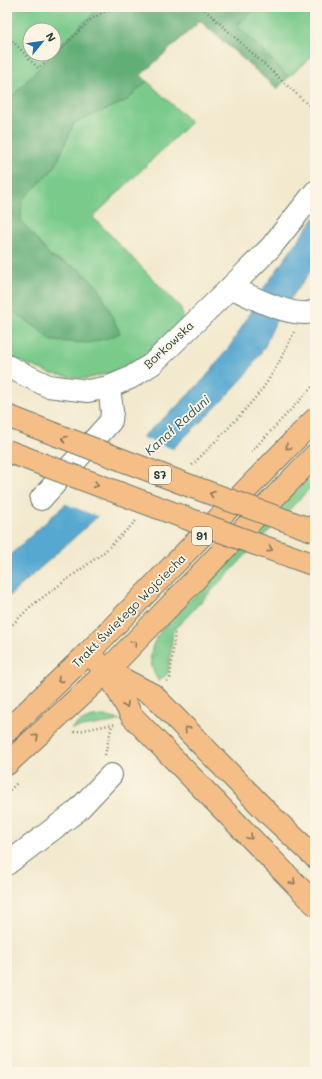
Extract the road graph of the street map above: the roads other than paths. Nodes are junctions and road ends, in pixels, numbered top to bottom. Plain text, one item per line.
1 (315, 192) edge
2 (240, 292) junction
3 (315, 311) edge
4 (7, 366) edge
5 (109, 387) junction
6 (7, 416) edge
7 (315, 419) edge
8 (7, 451) edge
9 (315, 455) edge
10 (41, 499) dead end
11 (315, 531) edge
12 (315, 565) edge
13 (88, 653) junction
14 (107, 671) junction
15 (7, 731) edge
16 (7, 764) edge
17 (111, 775) road end
18 (315, 857) edge
19 (7, 864) edge
20 (315, 904) edge

1 - 2 street
2 - 3 street
2 - 5 street, Borkowska
4 - 5 street, Borkowska
5 - 10 street
11 -> 6 main road, S7, bridge
7 -> 13 main road, Trakt Świętego Wojciecha / 91
8 -> 12 main road, bridge
14 -> 9 main road, Trakt Świętego Wojciecha / 91
13 - 14 main road
13 -> 15 main road, Trakt Świętego Wojciecha / 91
16 -> 14 main road, Trakt Świętego Wojciecha / 91
18 -> 14 main road
14 -> 20 main road
17 - 19 street

